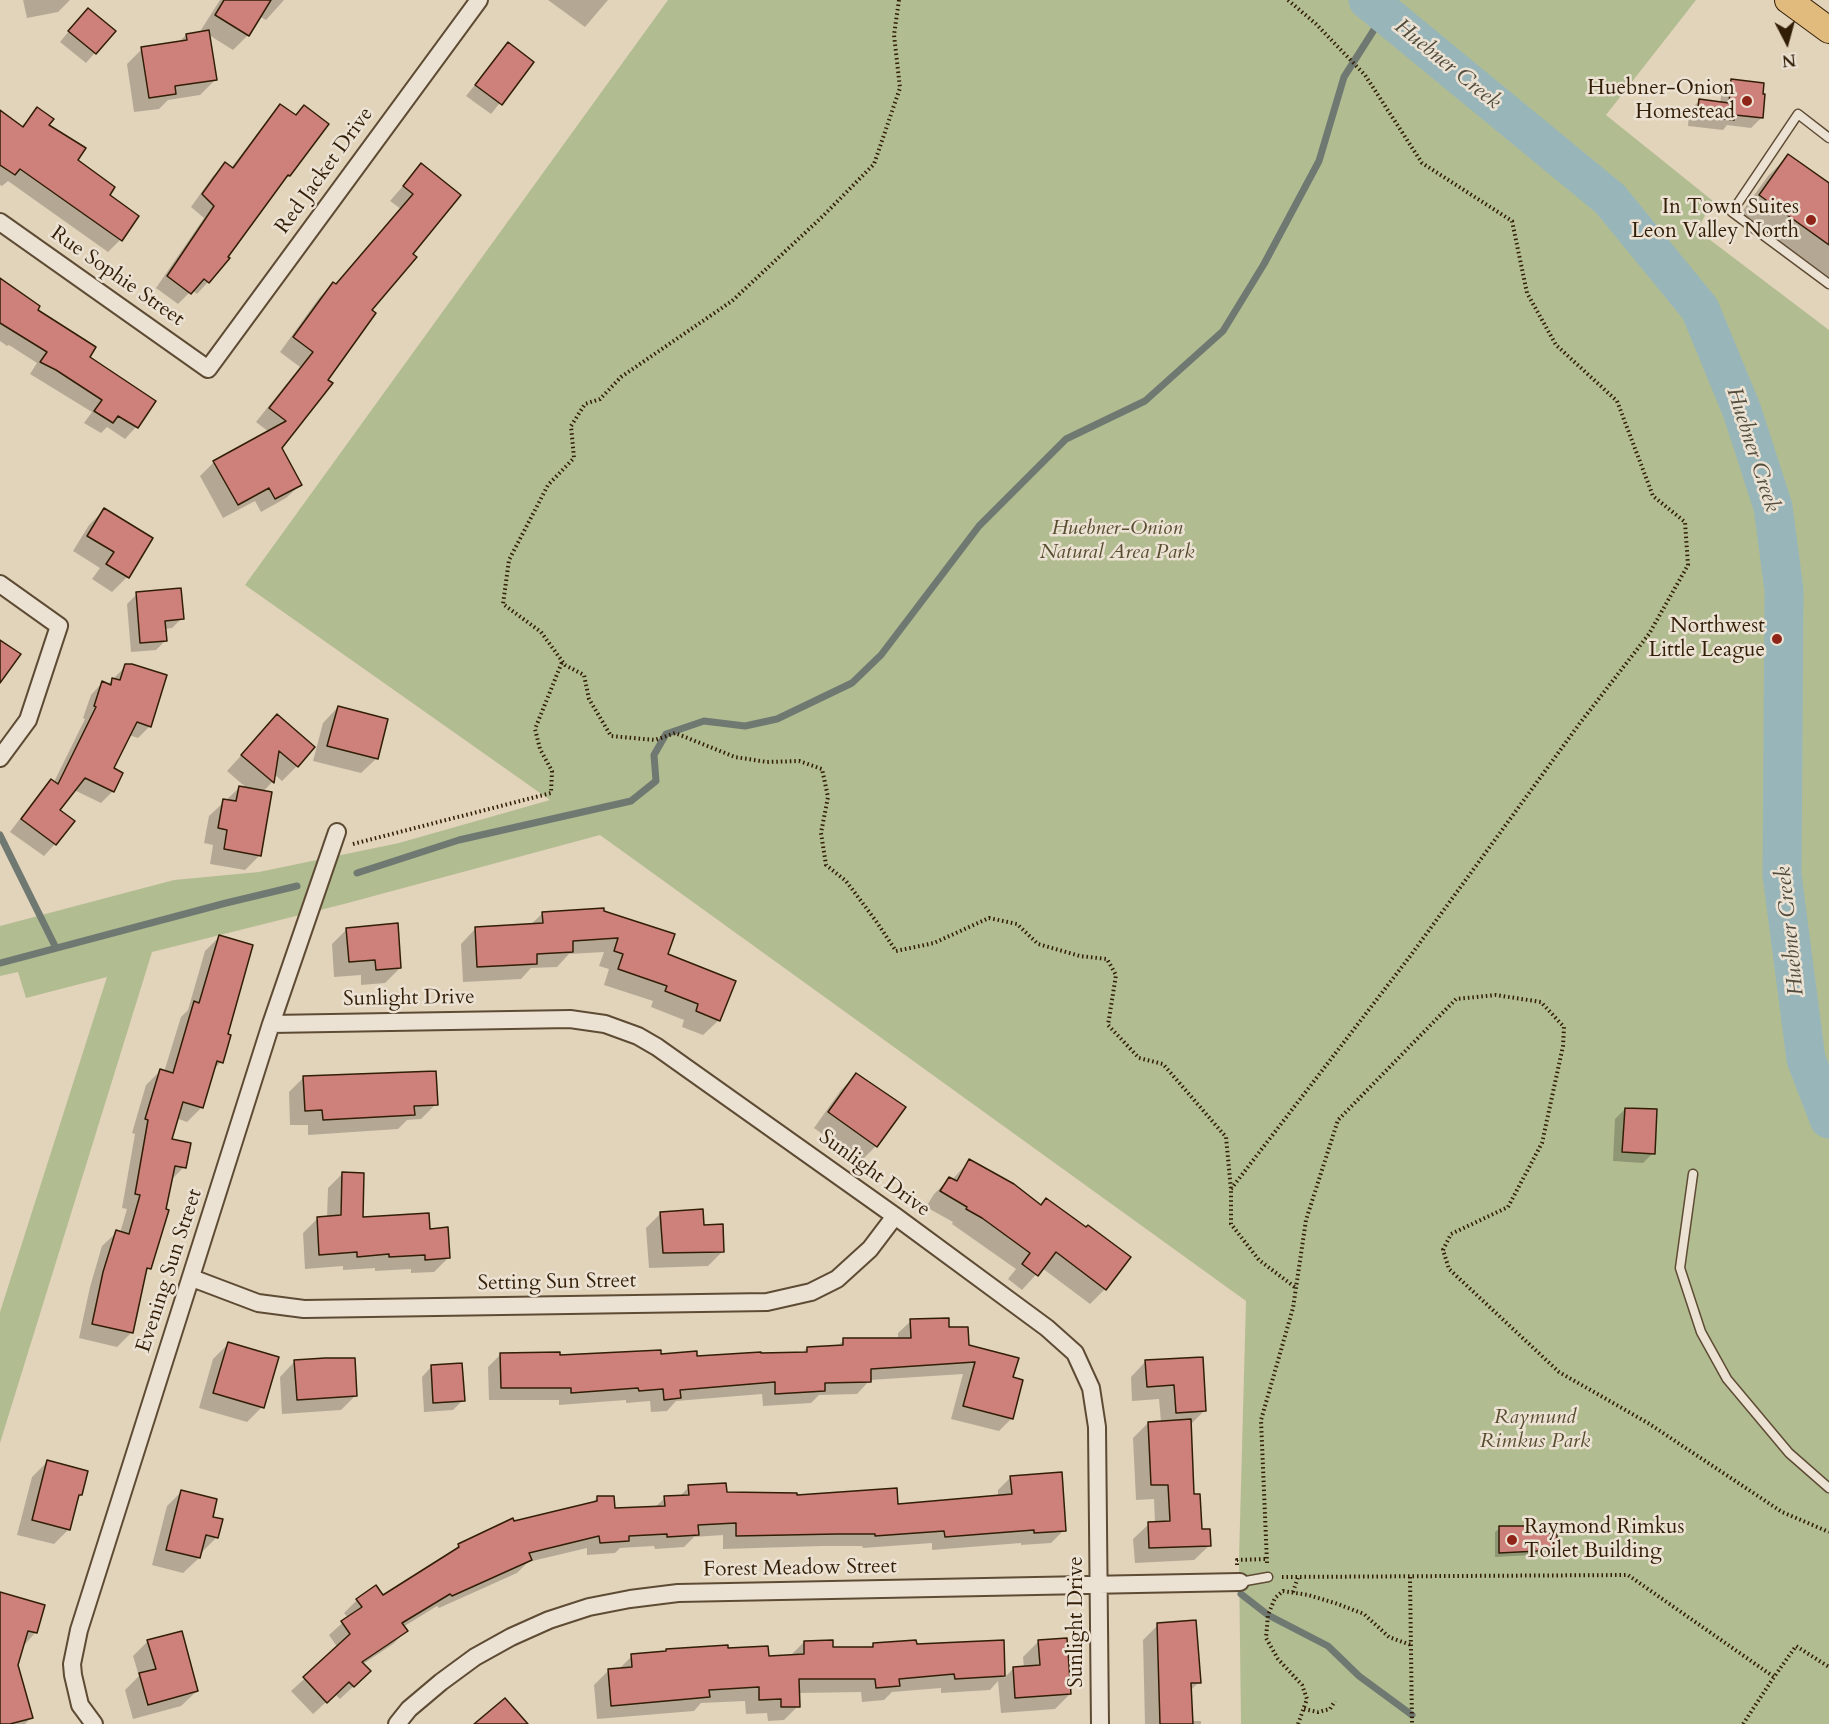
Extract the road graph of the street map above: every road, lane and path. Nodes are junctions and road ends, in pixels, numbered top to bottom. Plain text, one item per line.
1 (479, 0) edge
2 (899, 0) edge
3 (1288, 0) edge
4 (1788, 0) edge
5 (1829, 30) edge
6 (1829, 138) edge
7 (0, 222) edge
8 (1829, 284) edge
9 (208, 369) joint
10 (0, 584) edge
11 (562, 661) junction
12 (0, 758) edge
13 (337, 832) dead end
14 (331, 851) junction
15 (271, 1024) junction
16 (1693, 1174) dead end
17 (1231, 1190) junction
18 (895, 1216) junction
19 (192, 1278) junction
20 (1296, 1288) junction
21 (1829, 1488) edge
22 (1829, 1532) edge
23 (1410, 1576) junction
24 (1268, 1577) junction
25 (1298, 1577) junction
26 (1240, 1582) joint
27 (1100, 1586) junction
28 (1293, 1592) junction
29 (1411, 1645) junction
30 (1829, 1667) edge
31 (1774, 1677) junction
32 (1335, 1701) dead end
33 (1304, 1709) junction
34 (94, 1724) edge
35 (396, 1724) edge
36 (1100, 1724) edge
37 (1298, 1724) edge
38 (1412, 1724) edge
39 (1743, 1724) edge

1 - 9 street, Red Jacket Drive
2 - 11 path
3 - 17 path
4 - 5 main road
6 - 8 lane
7 - 9 street, Rue Sophie Street
10 - 12 street
11 - 14 path
11 - 17 path
13 - 14 street, Evening Sun Street
14 - 15 street, Evening Sun Street
15 - 18 street, Sunlight Drive
15 - 19 street, Evening Sun Street
16 - 21 lane
17 - 20 path
18 - 19 street, Setting Sun Street
18 - 27 street, Sunlight Drive
19 - 34 street, Evening Sun Street
20 - 22 path
20 - 24 path
23 - 25 path
23 - 29 path
23 - 31 path
24 - 25 path
24 - 26 lane
25 - 28 path
26 - 27 street, Forest Meadow Street
27 - 35 street, Forest Meadow Street
27 - 36 street, Sunlight Drive
28 - 29 path
28 - 33 path
29 - 38 path
30 - 31 path
31 - 39 path
32 - 33 path
33 - 37 path

